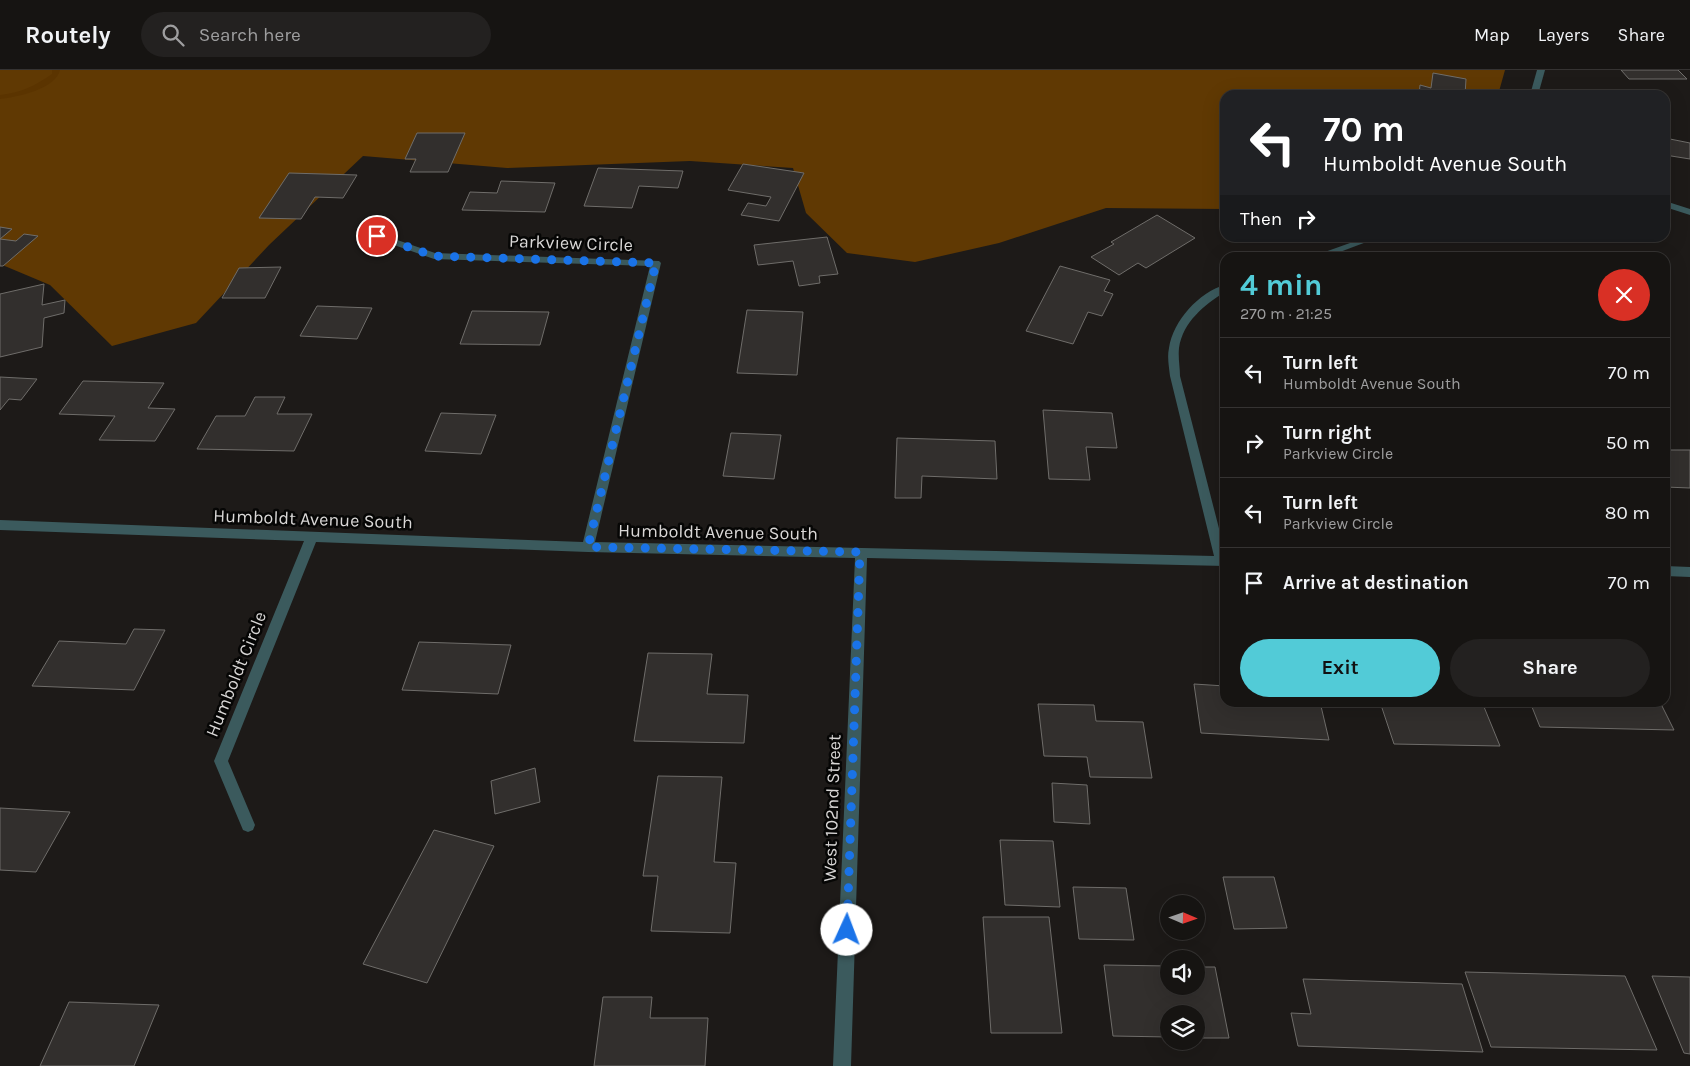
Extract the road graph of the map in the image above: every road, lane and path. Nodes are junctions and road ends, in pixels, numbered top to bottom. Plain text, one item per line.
1 (1541, 70) edge
2 (1535, 90) edge
3 (1670, 206) edge
4 (1690, 212) edge
5 (377, 236) dead end
6 (1360, 242) edge
7 (1331, 252) edge
8 (1220, 291) edge
9 (0, 525) edge
10 (312, 537) junction
11 (588, 547) junction
12 (1220, 549) edge
13 (860, 552) junction
14 (1220, 561) edge
15 (1670, 571) edge
16 (1690, 572) edge
17 (248, 826) dead end
18 (842, 1066) edge

1 - 2 street
3 - 4 street
5 - 11 street, Parkview Circle
6 - 7 street
8 - 12 street
9 - 10 street, Humboldt Avenue South
10 - 11 street, Humboldt Avenue South
10 - 17 street, Humboldt Circle
11 - 13 street, Humboldt Avenue South
13 - 14 street, Humboldt Avenue South
13 - 18 street, West 102nd Street
15 - 16 street

